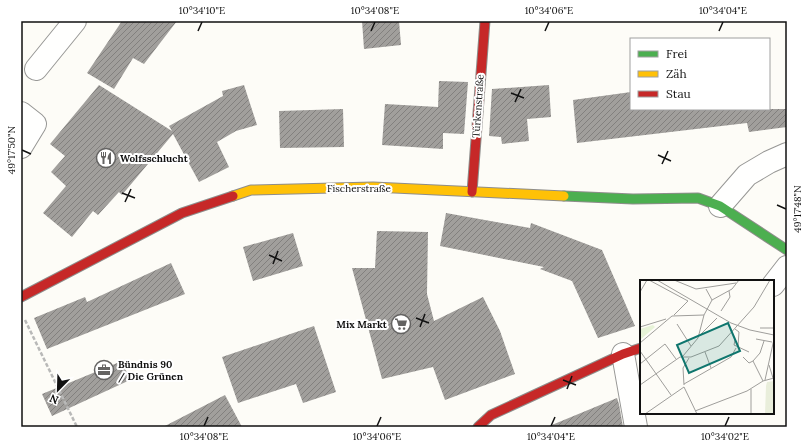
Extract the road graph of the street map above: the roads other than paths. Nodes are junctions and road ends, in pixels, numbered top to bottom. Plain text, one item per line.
1 (75, 21) edge
2 (485, 21) edge
3 (36, 69) dead end
4 (28, 118) edge
5 (21, 147) edge
6 (787, 154) edge
7 (472, 192) junction
8 (720, 206) junction
9 (787, 250) edge
10 (787, 267) edge
11 (774, 284) edge
12 (21, 297) edge
13 (632, 351) edge
14 (478, 427) edge
15 (636, 427) edge

1 - 3 street
2 - 7 street, Türkenstraße
4 - 5 street
6 - 8 street
7 - 8 street, Fischerstraße
7 - 12 street, Fischerstraße
8 - 9 street, Fischerstraße
10 - 11 street
13 - 14 street
13 - 15 street

